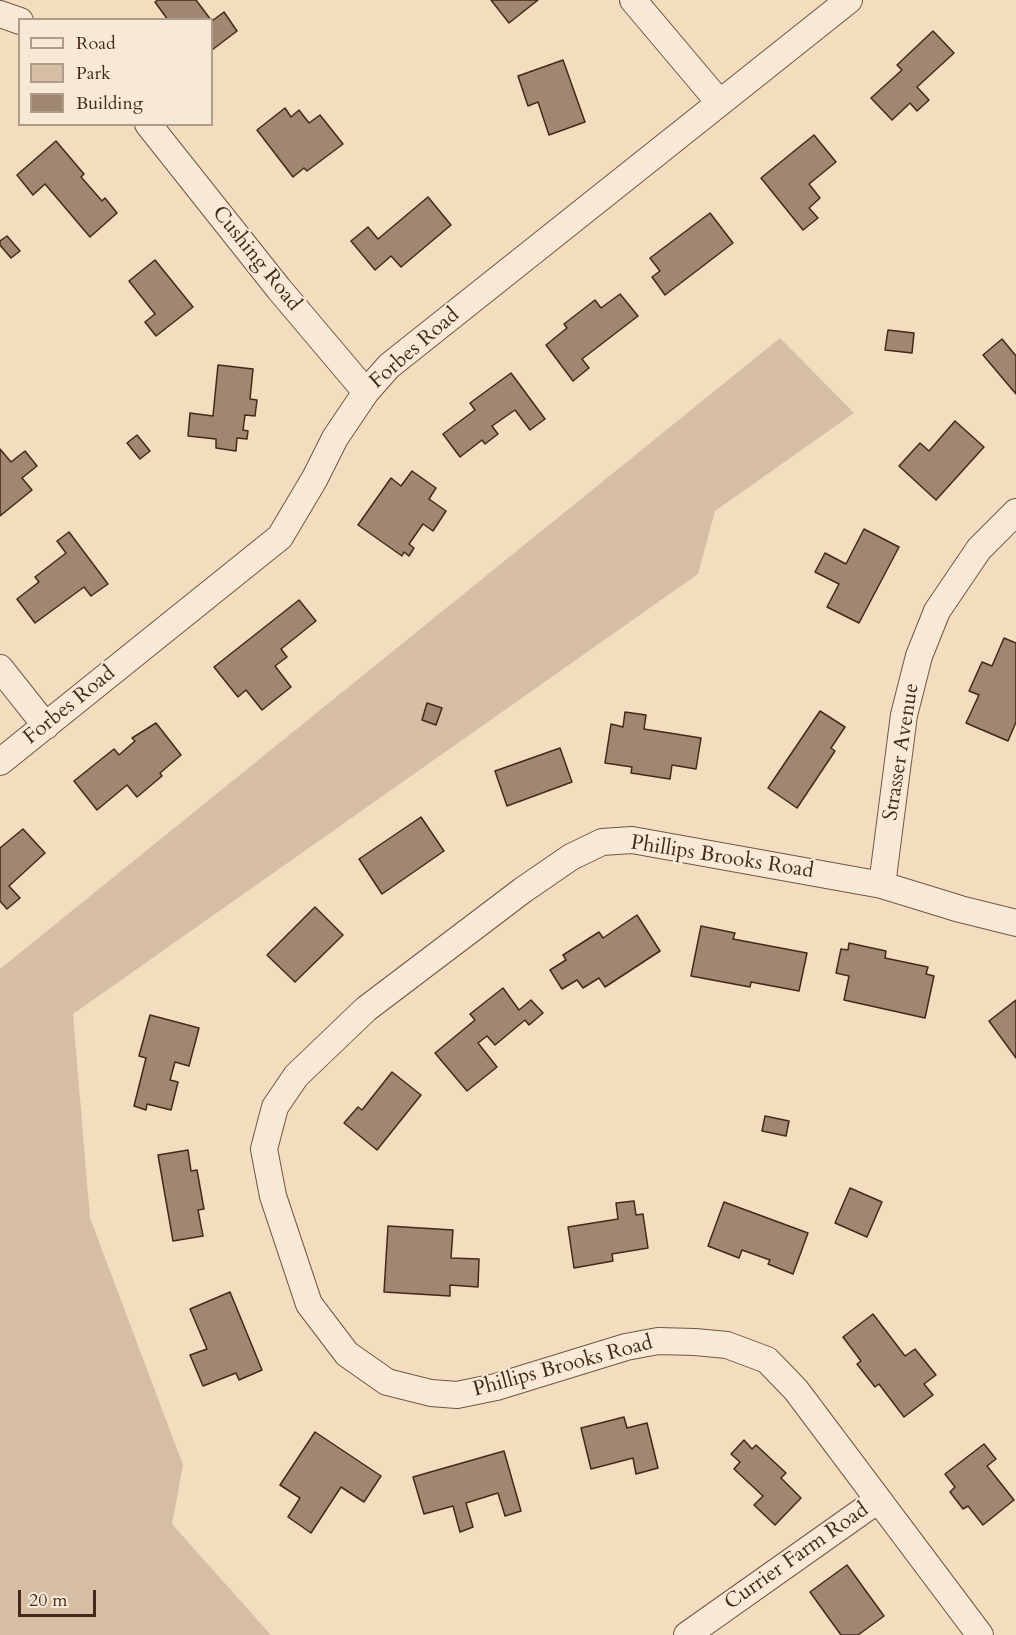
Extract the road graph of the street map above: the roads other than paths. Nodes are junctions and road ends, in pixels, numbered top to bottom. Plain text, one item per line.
1 (633, 0) edge
2 (849, 0) edge
3 (0, 14) edge
4 (18, 20) edge
5 (719, 102) junction
6 (150, 126) edge
7 (366, 392) junction
8 (1016, 512) edge
9 (0, 668) edge
10 (46, 726) junction
11 (0, 762) edge
12 (882, 885) junction
13 (1016, 923) edge
14 (878, 1500) junction
15 (687, 1635) edge
16 (980, 1635) edge

1 - 5 street
2 - 5 street, Forbes Road
3 - 4 street
5 - 7 street, Forbes Road
6 - 7 street, Cushing Road
7 - 10 street, Forbes Road
8 - 12 street, Strasser Avenue
9 - 10 street
10 - 11 street, Forbes Road
12 - 13 street
12 - 14 street, Phillips Brooks Road
14 - 15 street, Currier Farm Road
14 - 16 street, Phillips Brooks Road

